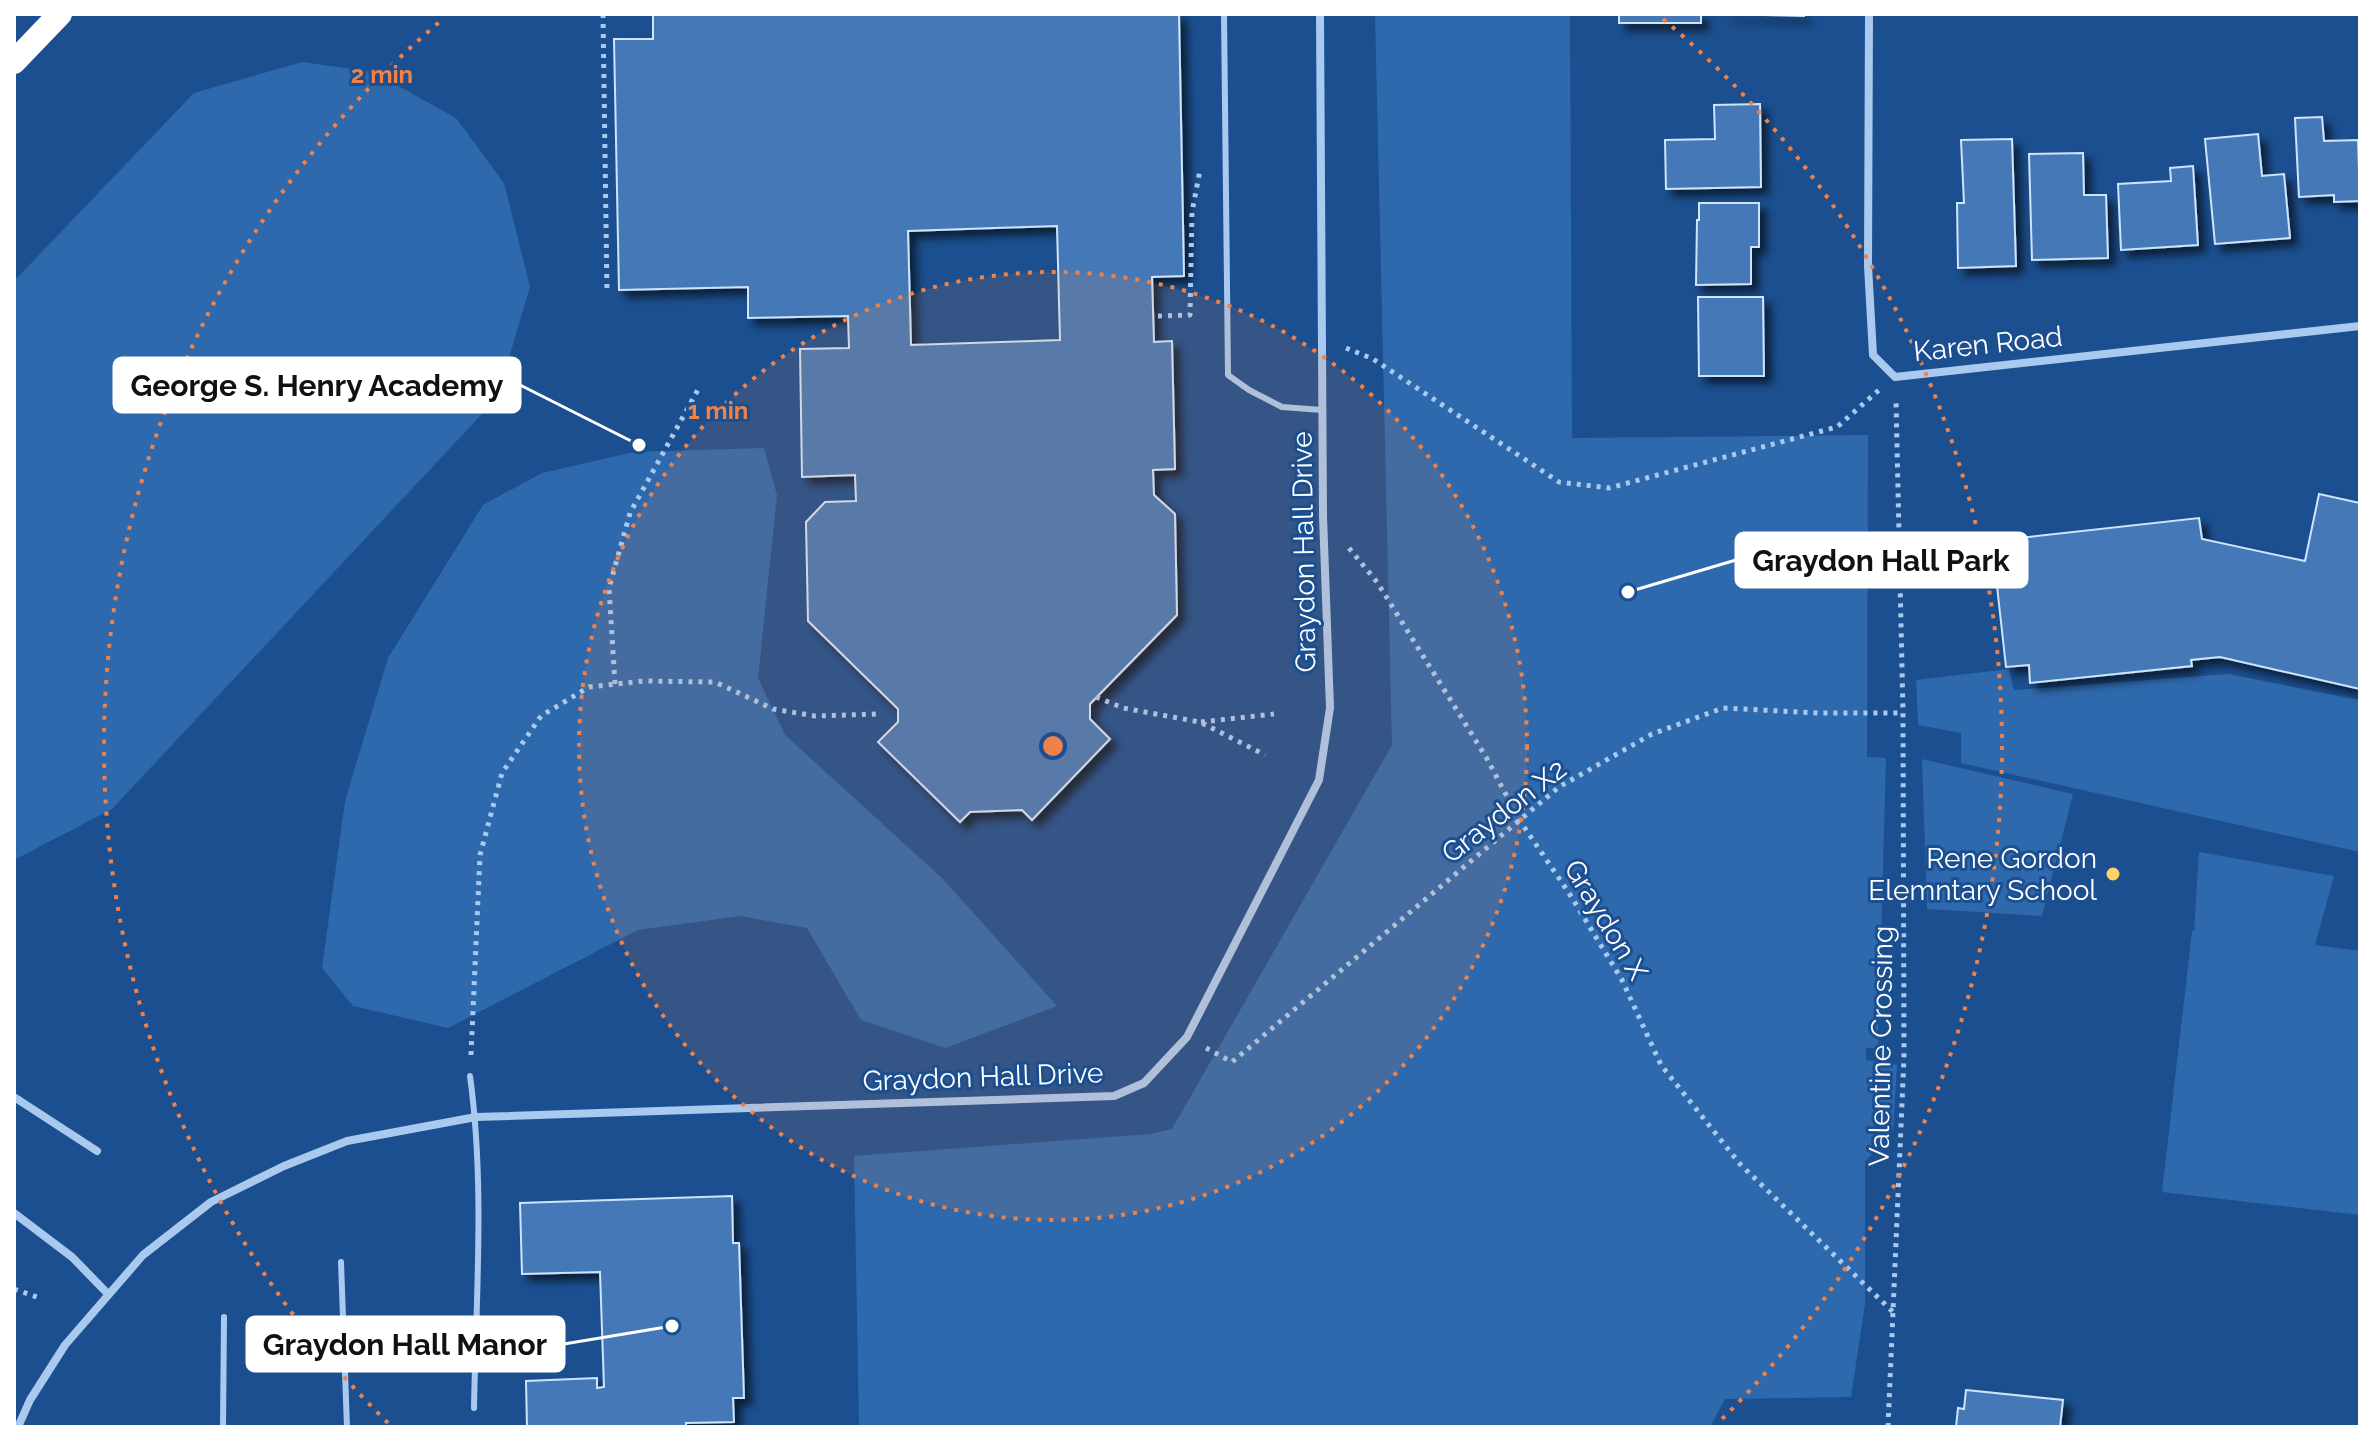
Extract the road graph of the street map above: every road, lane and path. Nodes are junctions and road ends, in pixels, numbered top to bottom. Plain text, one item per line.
1 (60, 14) edge
2 (603, 14) edge
3 (1224, 14) edge
4 (1320, 14) edge
5 (1869, 14) edge
6 (14, 62) edge
7 (1201, 166) dead end
8 (607, 294) dead end
9 (1158, 316) dead end
10 (2360, 326) edge
11 (1321, 347) junction
12 (1895, 377) junction
13 (700, 386) dead end
14 (1322, 410) junction
15 (1323, 516) junction
16 (615, 684) junction
17 (1096, 697) dead end
18 (1903, 713) junction
19 (877, 714) dead end
20 (1274, 714) dead end
21 (1200, 722) junction
22 (1265, 755) dead end
23 (1520, 821) junction
24 (1187, 1037) junction
25 (470, 1076) joint
26 (14, 1097) edge
27 (476, 1117) junction
28 (97, 1151) dead end
29 (14, 1213) edge
30 (341, 1262) dead end
31 (14, 1289) edge
32 (108, 1294) junction
33 (40, 1298) dead end
34 (1893, 1312) junction
35 (224, 1317) dead end
36 (474, 1408) dead end
37 (18, 1427) edge
38 (223, 1427) edge
39 (347, 1427) edge
40 (1888, 1427) edge

1 - 6 highway
2 - 8 path
3 - 14 lane
4 - 11 street, Graydon Hall Drive
5 - 12 street, Karen Road
7 - 9 path
10 - 12 street, Karen Road
11 - 12 path
11 - 14 street, Graydon Hall Drive
12 - 18 path, Valentine Crossing
13 - 16 path
14 - 15 street, Graydon Hall Drive
15 - 23 path, Graydon X
15 - 24 street, Graydon Hall Drive
16 - 19 path
16 - 25 path
17 - 21 path
18 - 23 path, Graydon X2
18 - 34 path, Valentine Crossing
20 - 21 path
21 - 22 path
23 - 24 path, Graydon X2
23 - 34 path, Graydon X
24 - 27 street, Graydon Hall Drive
25 - 27 lane
26 - 28 street
27 - 32 street, Graydon Hall Drive
27 - 36 lane
29 - 32 street
30 - 39 lane
31 - 33 path
32 - 37 street, Graydon Hall Drive
34 - 40 path, Valentine Crossing
35 - 38 lane

